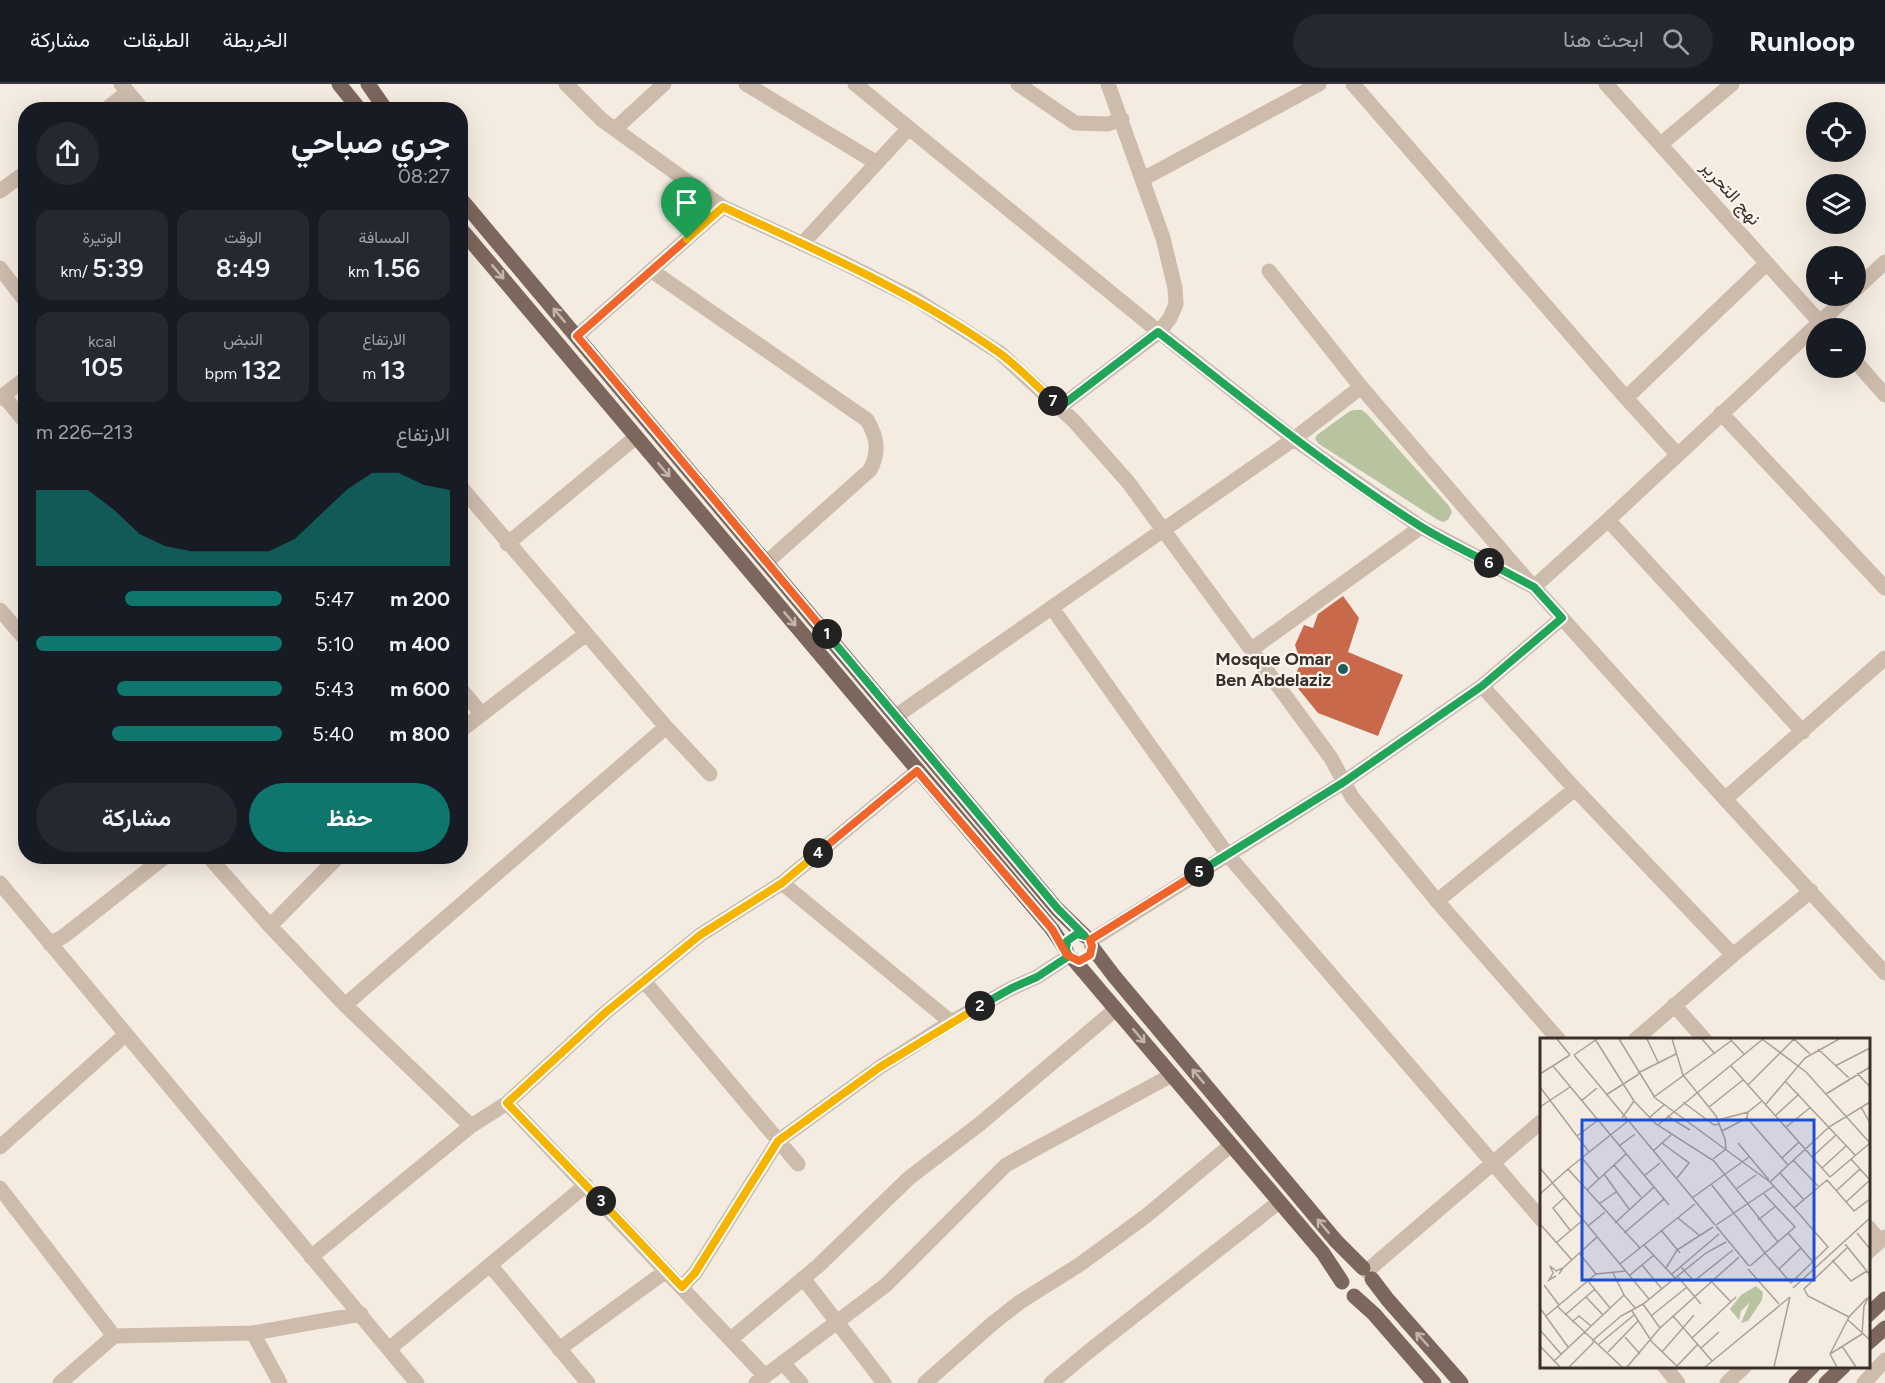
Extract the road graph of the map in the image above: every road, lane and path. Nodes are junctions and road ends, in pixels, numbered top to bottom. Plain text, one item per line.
1 (339, 84) edge
2 (566, 84) edge
3 (664, 84) edge
4 (746, 84) edge
5 (855, 84) edge
6 (1018, 84) edge
7 (1108, 84) edge
8 (1319, 84) edge
9 (1353, 84) edge
10 (1606, 84) edge
11 (1732, 84) edge
12 (125, 88) edge
13 (112, 102) edge
14 (136, 102) edge
15 (354, 102) edge
16 (1122, 119) junction
17 (615, 129) junction
18 (909, 129) junction
19 (1661, 144) junction
20 (877, 163) junction
21 (18, 178) edge
22 (1143, 179) junction
23 (0, 191) edge
24 (468, 207) edge
25 (723, 207) junction
26 (468, 238) edge
27 (802, 244) junction
28 (1885, 262) edge
29 (1767, 263) junction
30 (0, 268) edge
31 (652, 271) junction
32 (1269, 271) dead end
33 (1866, 280) edge
34 (18, 292) edge
35 (1839, 306) edge
36 (1816, 318) edge
37 (1828, 318) edge
38 (1158, 332) junction
39 (577, 336) junction
40 (1806, 339) edge
41 (1866, 371) edge
42 (18, 384) edge
43 (1882, 385) edge
44 (1361, 387) junction
45 (2, 397) edge
46 (1626, 398) junction
47 (1060, 407) junction
48 (1721, 413) junction
49 (18, 414) edge
50 (636, 437) junction
51 (1294, 440) junction
52 (1677, 454) junction
53 (468, 496) edge
54 (1608, 520) junction
55 (1421, 527) junction
56 (1162, 530) junction
57 (507, 544) junction
58 (767, 562) junction
59 (1534, 587) junction
60 (1885, 588) edge
61 (1052, 608) junction
62 (0, 610) edge
63 (1562, 618) junction
64 (18, 631) edge
65 (586, 634) junction
66 (1252, 649) junction
67 (1885, 658) edge
68 (1482, 686) junction
69 (468, 698) edge
70 (481, 713) junction
71 (896, 716) junction
72 (468, 724) edge
73 (666, 727) junction
74 (1803, 732) junction
75 (917, 771) junction
76 (710, 774) dead end
77 (1344, 782) junction
78 (1575, 789) junction
79 (1725, 799) junction
80 (1227, 854) junction
81 (156, 864) edge
82 (215, 864) edge
83 (331, 864) edge
84 (0, 883) edge
85 (782, 883) junction
86 (1810, 891) junction
87 (6, 901) edge
88 (1437, 901) junction
89 (270, 926) junction
90 (1089, 941) junction
91 (50, 944) junction
92 (1070, 955) junction
93 (1733, 955) junction
94 (1885, 973) edge
95 (644, 981) junction
96 (345, 1005) junction
97 (1674, 1005) junction
98 (1116, 1009) junction
99 (951, 1022) junction
100 (125, 1035) junction
101 (1557, 1038) edge
102 (1637, 1038) edge
103 (1703, 1038) edge
104 (1172, 1075) junction
105 (507, 1103) junction
106 (1540, 1123) edge
107 (471, 1126) junction
108 (778, 1141) junction
109 (1231, 1145) junction
110 (0, 1147) edge
111 (1494, 1162) junction
112 (798, 1164) dead end
113 (586, 1185) junction
114 (0, 1188) edge
115 (1279, 1202) junction
116 (1540, 1218) edge
117 (1870, 1228) edge
118 (1883, 1239) edge
119 (1870, 1251) edge
120 (311, 1257) junction
121 (490, 1265) junction
122 (666, 1270) junction
123 (1368, 1273) junction
124 (803, 1278) junction
125 (1342, 1282) junction
126 (682, 1287) junction
127 (1354, 1296) junction
128 (1885, 1299) edge
129 (361, 1314) junction
130 (1870, 1314) edge
131 (837, 1322) junction
132 (253, 1333) junction
133 (114, 1336) junction
134 (731, 1339) junction
135 (559, 1348) junction
136 (389, 1349) junction
137 (1885, 1360) edge
138 (783, 1362) junction
139 (1666, 1368) edge
140 (1743, 1368) edge
141 (1811, 1368) edge
142 (1842, 1368) edge
143 (761, 1379) edge
144 (60, 1383) edge
145 (280, 1383) edge
146 (417, 1383) edge
147 (588, 1383) edge
148 (801, 1383) edge
149 (884, 1383) edge
150 (925, 1383) edge
151 (1051, 1383) edge
152 (1434, 1383) edge
153 (1461, 1383) edge
154 (1678, 1383) edge
155 (1727, 1383) edge
156 (1796, 1383) edge
157 (1826, 1383) edge
158 (1864, 1383) edge

1 - 15 main road
2 - 17 street
3 - 17 street
4 - 20 street
5 - 18 street
6 - 16 street
7 - 16 street
8 - 22 street
9 - 46 street
10 - 19 street, نهج التحرير
11 - 19 street
12 - 13 street
12 - 14 street
16 - 22 street
17 - 25 street
18 - 20 street
18 - 38 street
19 - 29 street, نهج التحرير
20 - 27 street
21 - 23 street
22 - 38 street
39 -> 24 main road
25 - 27 street
25 - 31 street
26 -> 50 main road
27 - 47 street
28 - 33 street
29 - 36 street, نهج التحرير
29 - 46 street
30 - 34 street
31 - 39 street
31 - 58 street
32 - 44 street
35 - 37 street
38 - 47 street
38 - 51 street
39 - 58 main road
40 - 48 street
41 - 43 street
42 - 45 street
44 - 51 street
44 - 59 street
45 - 49 street
46 - 52 street
47 - 56 street
48 - 52 street
48 - 60 street
50 - 57 street
50 -> 75 main road
51 - 55 street
51 - 56 street
52 - 54 street
53 - 57 street
54 - 59 street
54 - 74 street
55 - 59 street
55 - 66 street
56 - 61 street
56 - 66 street
57 - 65 street
58 - 71 main road
59 - 63 street
61 - 71 street
61 - 80 street
62 - 64 street
63 - 68 street
63 - 79 street
65 - 70 street
65 - 73 street
66 - 77 street
67 - 74 street
68 - 77 street
68 - 78 street
69 - 70 street
70 - 72 street
71 - 90 main road
73 - 76 street
73 - 96 street
74 - 79 street
75 - 85 street
75 - 92 main road
77 - 80 street
77 - 88 street
78 - 88 street
78 - 93 street
79 - 86 street
80 - 90 street
80 - 111 street
81 - 91 street
82 - 89 street
83 - 89 street
84 - 87 street
85 - 95 street
85 - 99 street
86 - 93 street
86 - 94 street
87 - 91 street
88 - 101 street
89 - 96 street
90 - 92 main road
90 - 92 main road
123 -> 90 main road
91 - 100 street
92 - 98 main road
92 - 99 street
93 - 97 street
95 - 105 street
95 - 108 street
96 - 107 street
97 - 102 street
97 - 103 street
98 -> 104 main road
98 - 124 street
99 - 108 street
100 - 110 street
100 - 120 street
104 - 109 main road
104 - 131 street
105 - 107 street
105 - 113 street
106 - 111 street
107 - 120 street
108 - 112 street
108 - 126 street
109 - 115 main road
109 - 150 street
111 - 116 street
111 - 123 street
113 - 121 street
113 - 122 street
114 - 133 street
115 - 125 main road
115 - 151 street
117 - 118 street
118 - 119 street
120 - 129 street
121 - 135 street
121 - 136 street
122 - 126 street
122 - 135 street
123 - 125 main road
123 - 127 main road
153 -> 123 main road
124 - 131 street
124 - 134 street
125 - 127 main road
126 - 134 street
127 - 152 main road
128 - 130 main road
129 - 132 street
129 - 136 street
131 - 138 street
131 - 149 street
132 - 133 street
132 - 145 street
133 - 144 street
134 - 143 street
135 - 147 street
136 - 146 street
137 - 158 street
138 - 143 street
138 - 148 street
139 - 154 street
140 - 155 street
141 - 156 main road
142 - 157 main road

